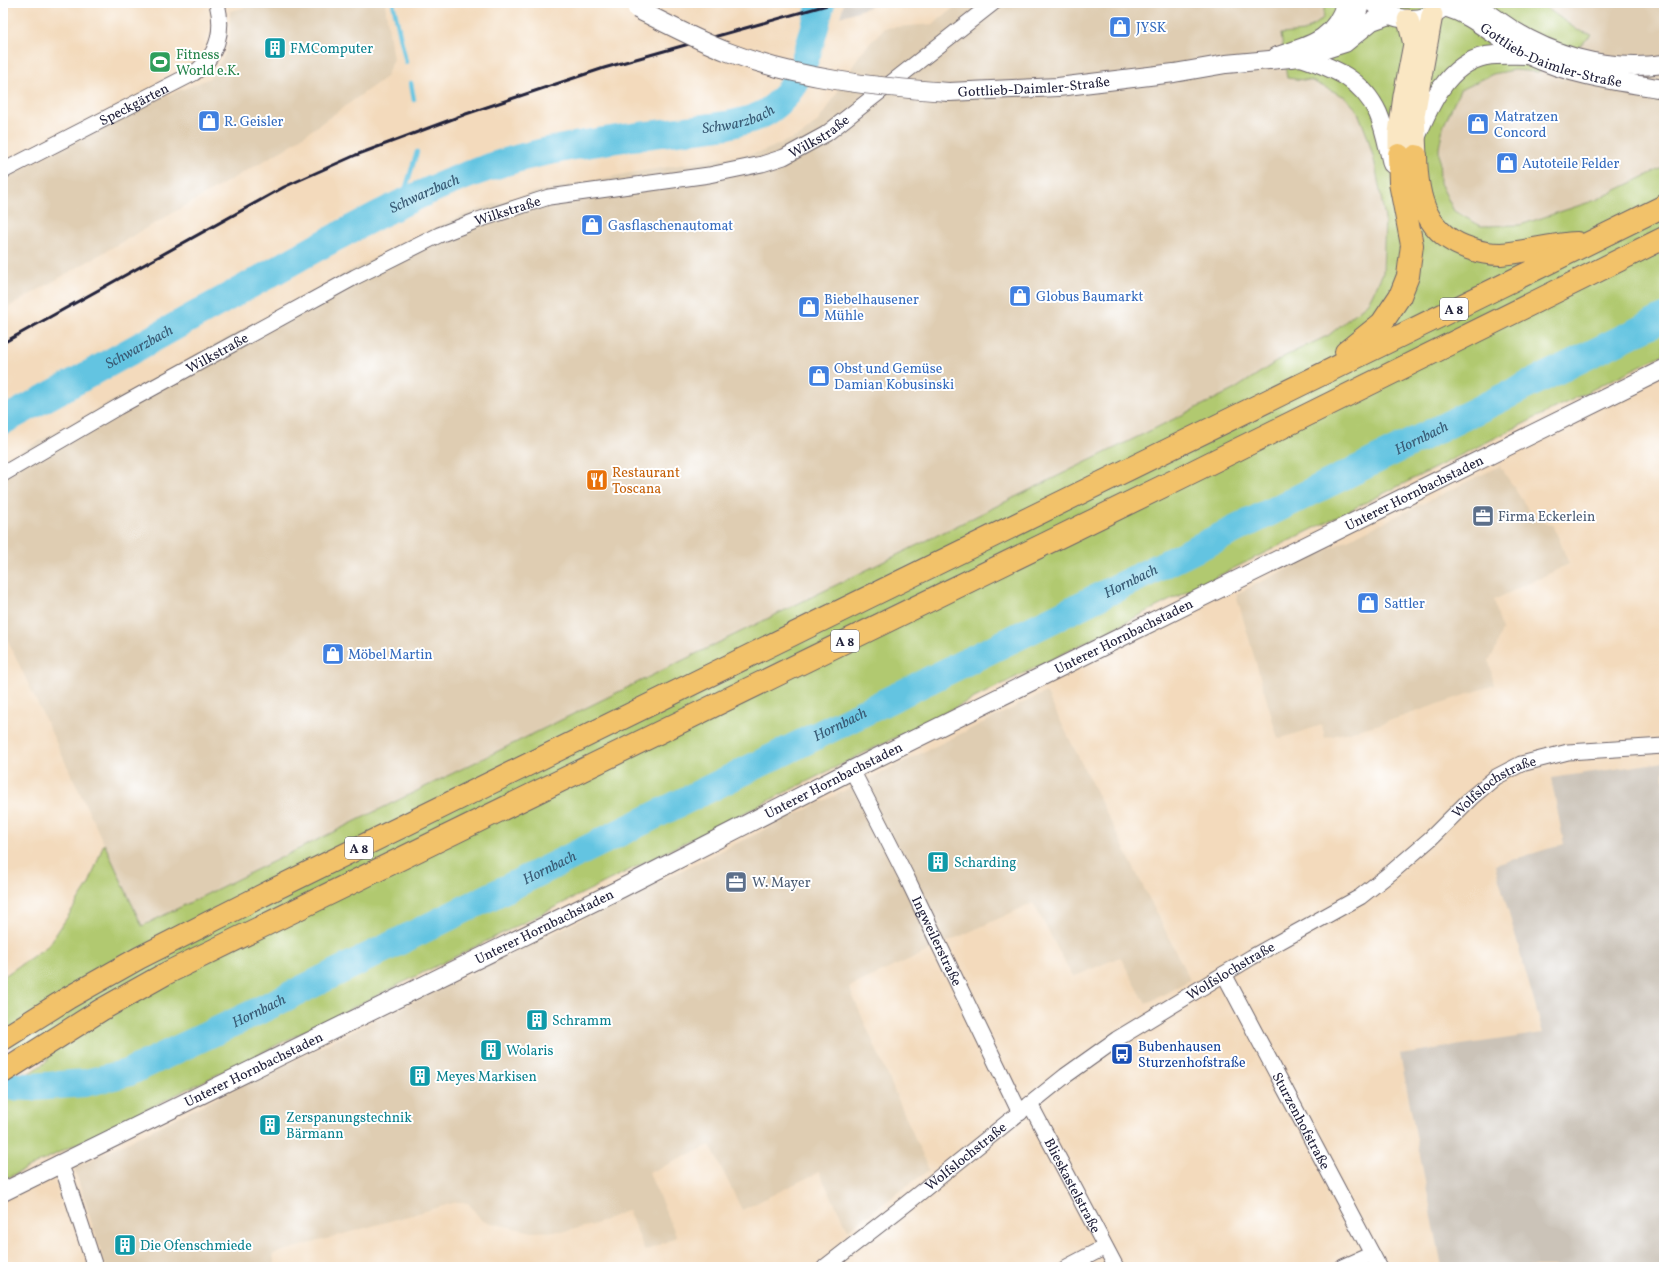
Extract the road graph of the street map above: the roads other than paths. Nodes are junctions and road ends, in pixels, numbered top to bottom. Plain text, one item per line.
1 (217, 3) edge
2 (993, 3) edge
3 (1344, 3) edge
4 (1362, 3) edge
5 (1374, 3) edge
6 (1476, 3) edge
7 (632, 6) edge
8 (1441, 8) edge
9 (1399, 17) junction
10 (1527, 55) junction
11 (1294, 57) junction
12 (1264, 59) junction
13 (1664, 65) edge
14 (1664, 83) edge
15 (1664, 89) edge
16 (1405, 159) junction
17 (3, 171) edge
18 (1664, 206) edge
19 (1664, 238) edge
20 (1590, 242) junction
21 (1664, 369) edge
22 (1318, 375) junction
23 (3, 474) edge
24 (1664, 746) edge
25 (852, 770) junction
26 (1224, 974) junction
27 (3, 1039) edge
28 (3, 1072) edge
29 (1025, 1108) junction
30 (59, 1163) junction
31 (3, 1192) edge
32 (1105, 1246) junction
33 (1376, 1261) edge
34 (95, 1267) edge
35 (825, 1267) edge
36 (1067, 1267) edge
37 (1116, 1267) edge
38 (1343, 1267) edge

1 - 17 street, Speckgärten
2 - 23 street, Wilkstraße
3 - 12 street
4 - 11 street, Gottlieb-Daimler-Straße
5 - 9 street
6 - 13 street, Gottlieb-Daimler-Straße
7 - 12 street, Gottlieb-Daimler-Straße, bridge
8 - 9 street, Gottlieb-Daimler-Straße
8 - 10 street, Gottlieb-Daimler-Straße
8 - 16 main road
9 - 11 street, Gottlieb-Daimler-Straße
9 - 16 main road
10 - 15 street, Gottlieb-Daimler-Straße
10 - 16 street
11 - 12 street, Gottlieb-Daimler-Straße
11 - 16 street
13 - 14 street
16 - 20 highway
16 - 22 highway
18 - 20 highway, A 8
19 - 28 highway, A 8
20 - 22 highway, A 8
21 - 25 street, Unterer Hornbachstaden
22 - 27 highway, A 8
24 - 26 street, Wolfslochstraße
25 - 29 street, Ingweilerstraße
25 - 30 street, Unterer Hornbachstaden
26 - 29 street, Wolfslochstraße
26 - 33 street, Sturzenhofstraße
29 - 32 street, Blieskastelstraße
29 - 35 street, Wolfslochstraße
30 - 31 street, Unterer Hornbachstaden
30 - 34 street
32 - 36 street
32 - 37 street, Blieskastelstraße
33 - 38 street

